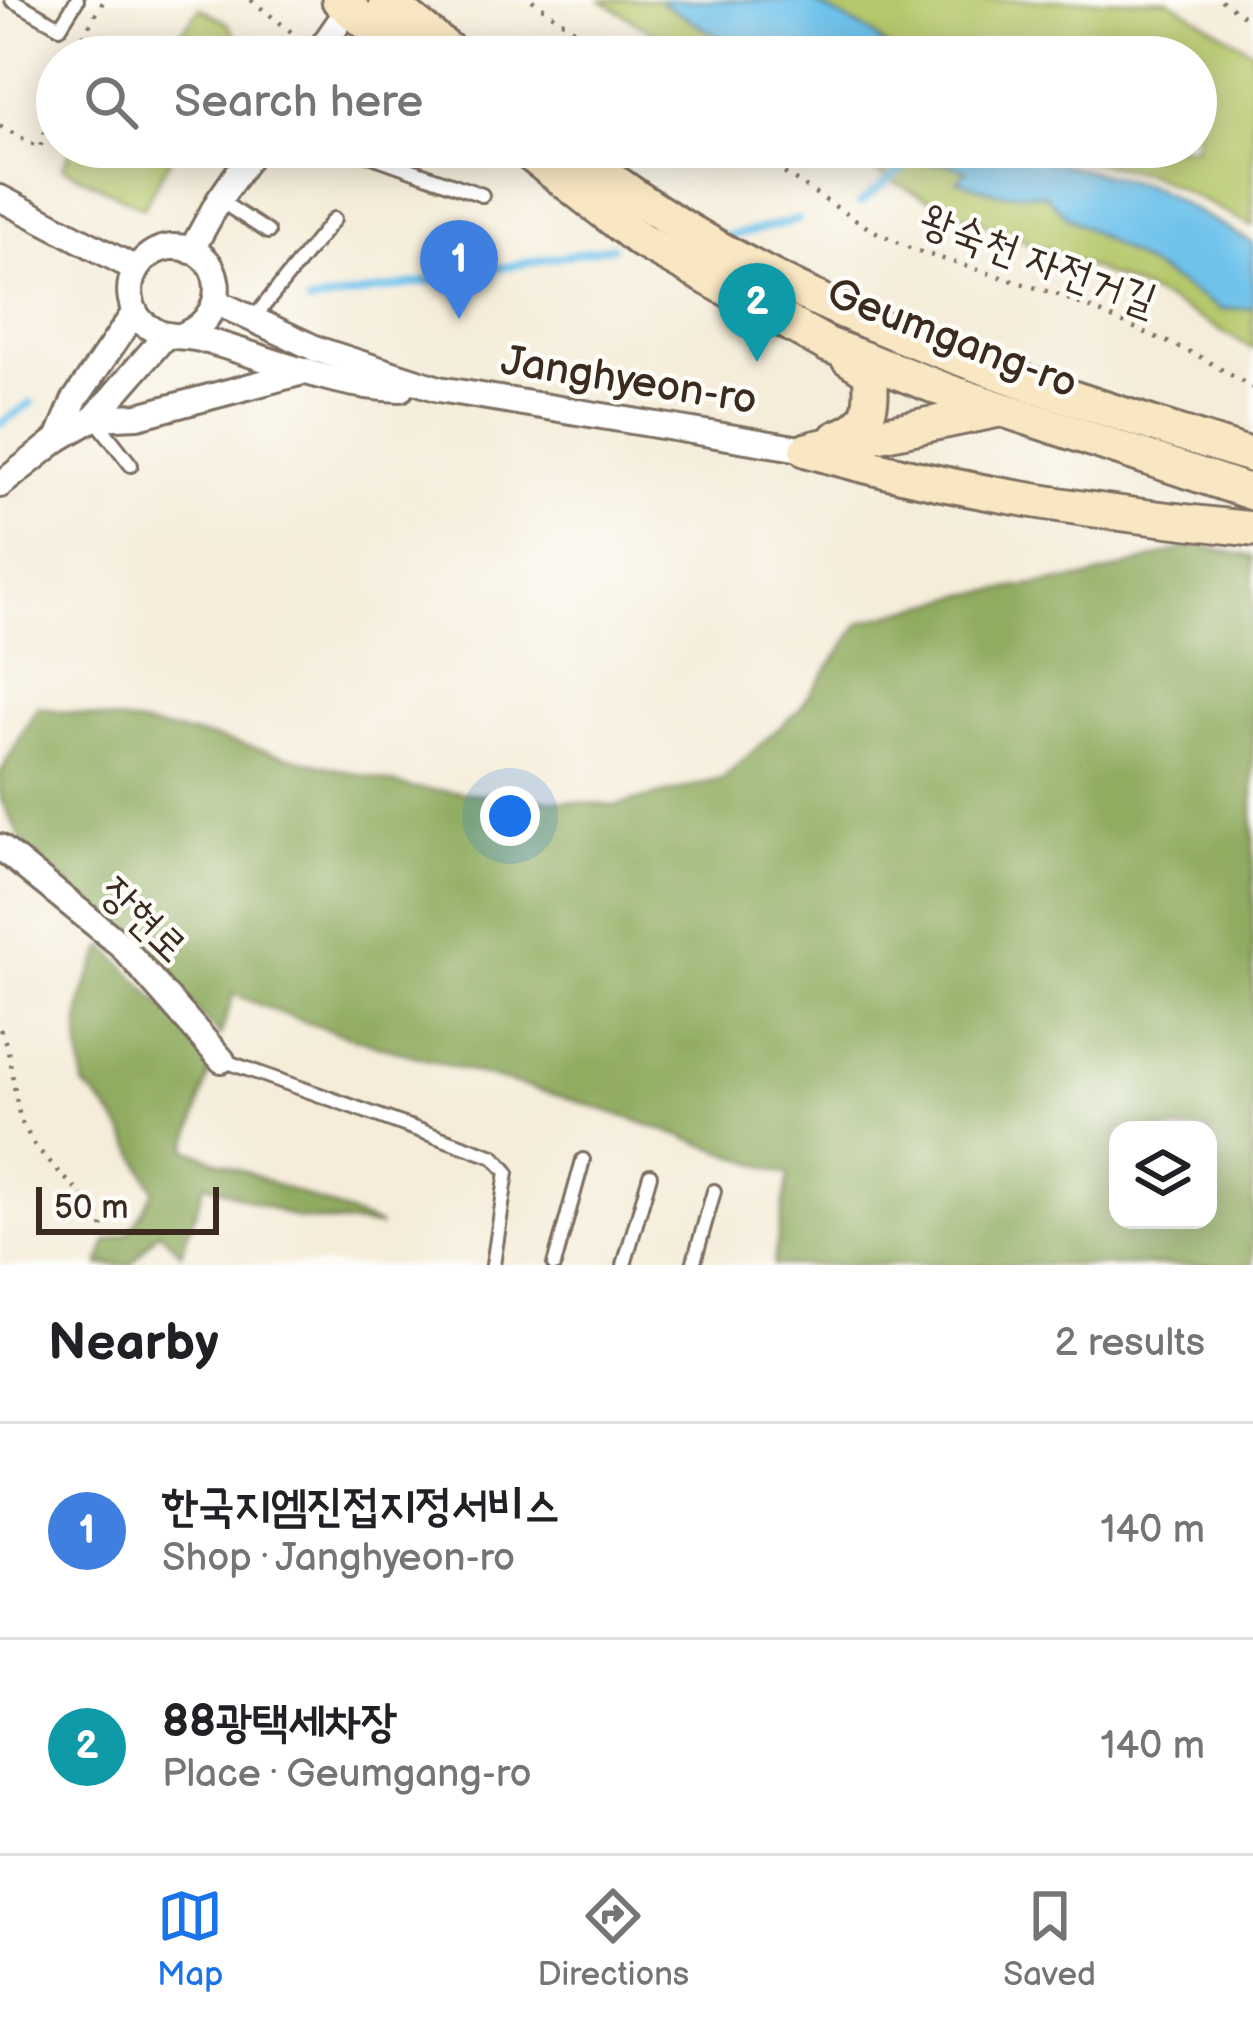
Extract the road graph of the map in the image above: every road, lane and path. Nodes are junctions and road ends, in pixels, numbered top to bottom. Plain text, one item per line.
1 (12, 0) edge
2 (77, 0) edge
3 (104, 0) edge
4 (251, 0) edge
5 (386, 0) edge
6 (532, 0) edge
7 (1221, 0) edge
8 (344, 4) edge
9 (1253, 23) edge
10 (83, 36) edge
11 (294, 36) edge
12 (326, 36) edge
13 (383, 36) edge
14 (431, 36) edge
15 (583, 36) edge
16 (0, 126) edge
17 (36, 146) edge
18 (241, 168) edge
19 (407, 168) edge
20 (548, 168) edge
21 (597, 168) edge
22 (776, 168) edge
23 (482, 194) dead end
24 (0, 198) edge
25 (219, 200) junction
26 (334, 219) dead end
27 (268, 232) dead end
28 (191, 251) junction
29 (136, 269) junction
30 (216, 302) junction
31 (135, 312) junction
32 (253, 319) junction
33 (176, 334) junction
34 (828, 345) junction
35 (308, 370) junction
36 (1253, 388) edge
37 (439, 389) junction
38 (1070, 398) junction
39 (1002, 409) junction
40 (94, 418) junction
41 (58, 439) junction
42 (807, 450) junction
43 (1253, 456) edge
44 (131, 465) dead end
45 (0, 485) edge
46 (1253, 493) edge
47 (1253, 529) edge
48 (0, 847) edge
49 (0, 1029) edge
50 (222, 1060) joint
51 (583, 1160) dead end
52 (650, 1174) dead end
53 (714, 1192) dead end
54 (107, 1241) dead end
55 (493, 1265) edge
56 (554, 1265) edge
57 (624, 1265) edge
58 (693, 1265) edge

1 - 2 lane
3 - 10 path
4 - 11 path
5 - 14 main road
6 - 15 path
7 - 9 path
8 - 12 street
8 - 13 main road
16 - 17 path
18 - 25 street
19 - 23 lane
20 - 34 main road, Geumgang-ro
21 - 38 main road, Geumgang-ro
22 - 36 path, 왕숙천 자전거길
24 - 29 street
25 - 27 lane
25 - 28 street
26 - 32 lane
28 - 29 street
28 - 30 street
29 - 31 street
30 - 32 street
30 - 33 street
31 - 33 street
31 - 41 street
32 - 37 street
33 - 35 street
33 - 40 street
34 - 39 main road, Geumgang-ro
34 - 42 main road
35 - 37 street
35 - 40 street
37 - 42 street, Janghyeon-ro
38 - 39 main road
38 - 43 main road, Geumgang-ro
39 - 42 main road
39 - 46 main road, Geumgang-ro
40 - 41 street
40 - 44 lane
41 - 45 street
42 - 47 main road
48 - 50 street, 장현로
49 - 54 path
50 - 55 lane
51 - 56 lane
52 - 57 lane
53 - 58 lane

